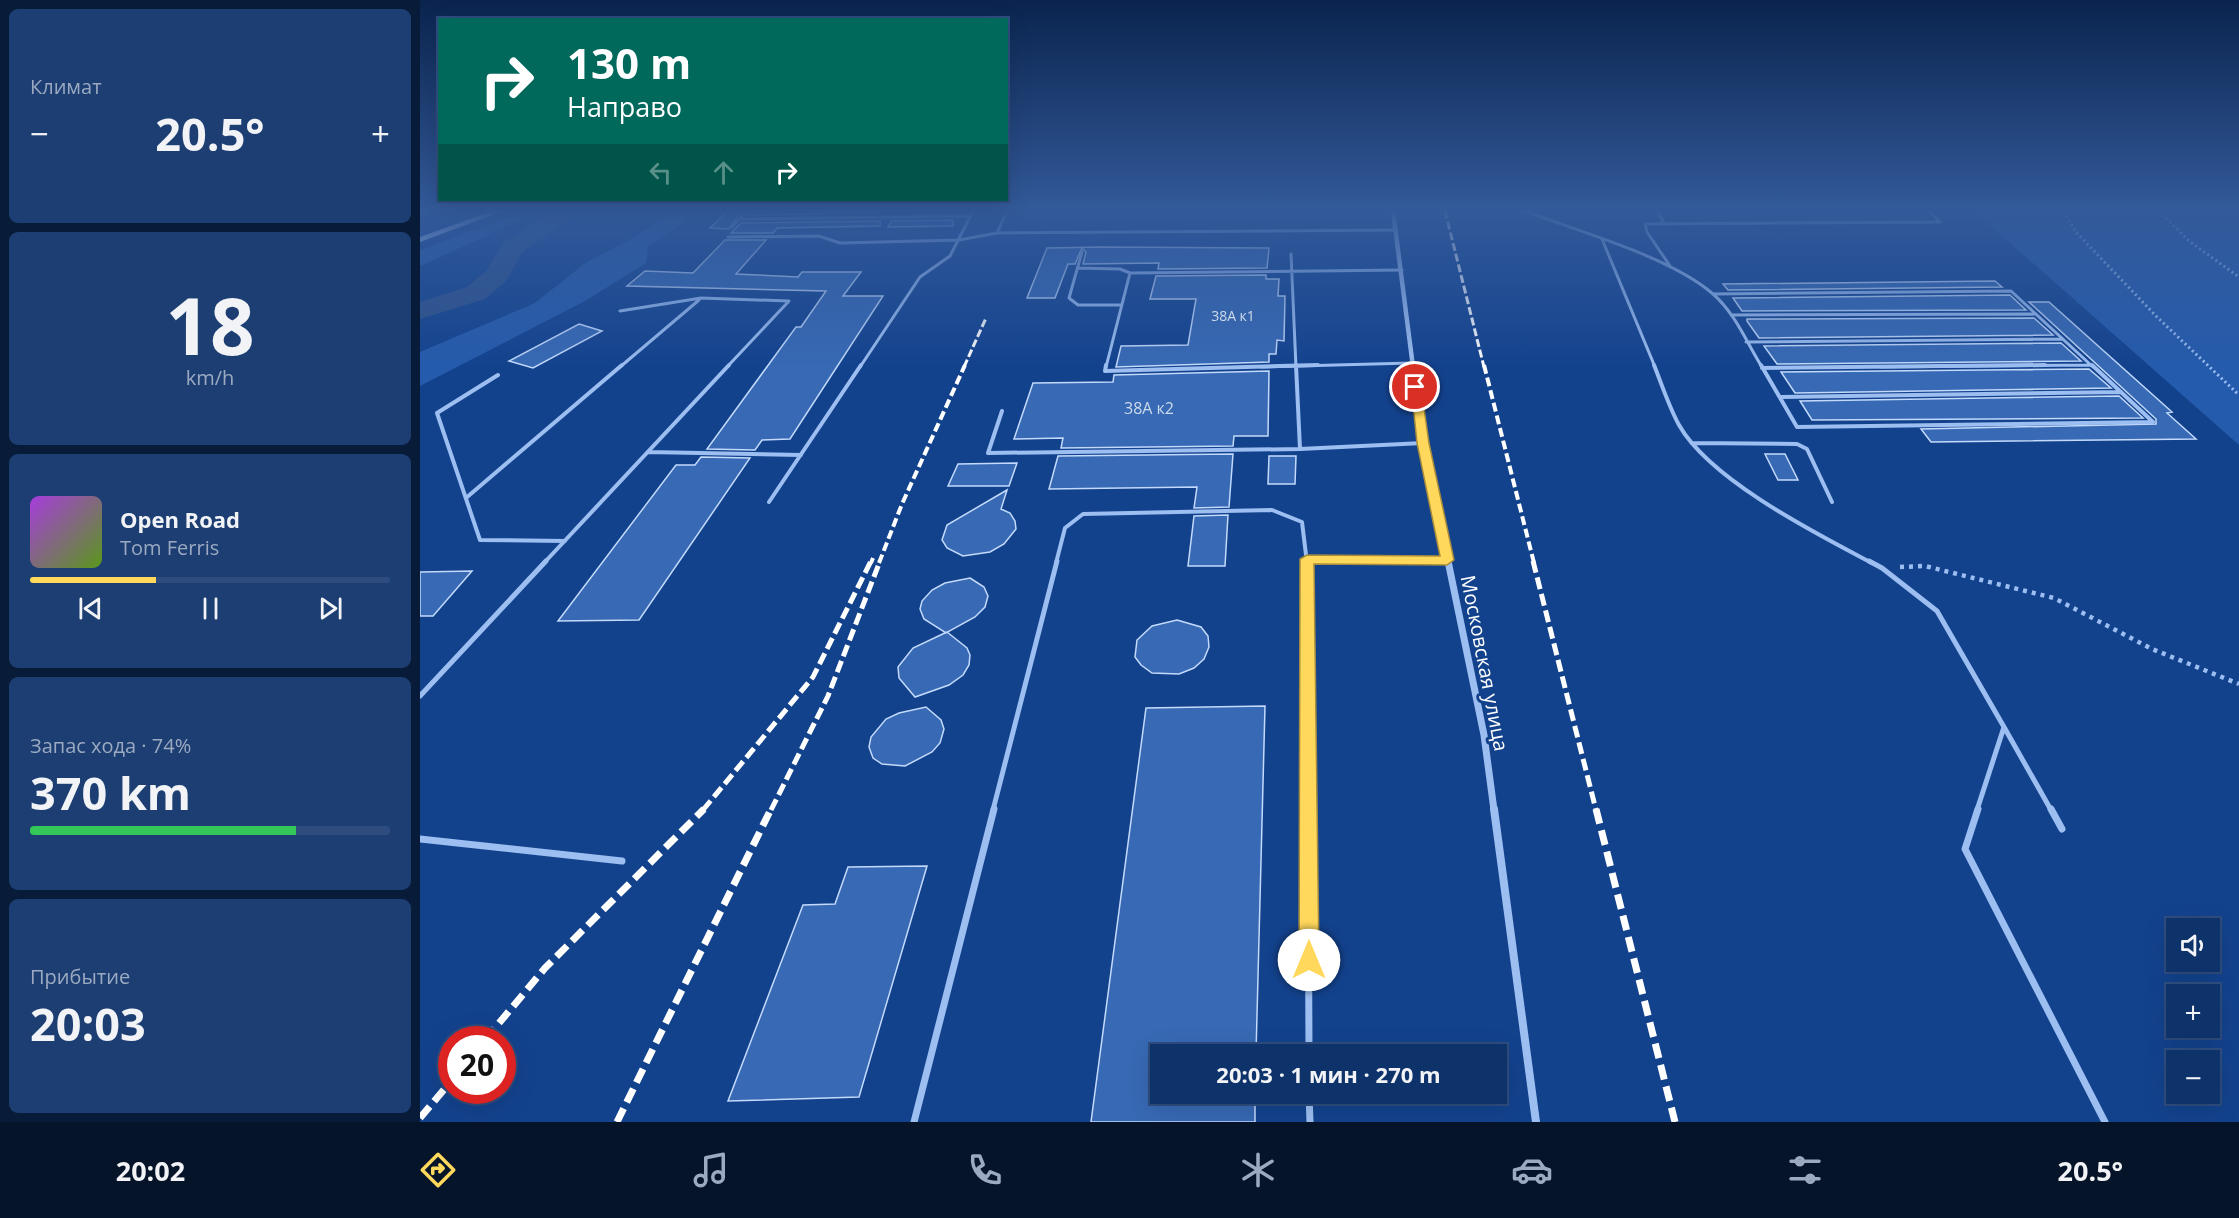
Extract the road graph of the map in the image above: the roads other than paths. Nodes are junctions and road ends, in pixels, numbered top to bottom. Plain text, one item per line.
1 (940, 263) edge
2 (1079, 263) edge
3 (1292, 263) edge
4 (1401, 263) edge
5 (1612, 263) edge
6 (1660, 263) edge
7 (1668, 263) edge
8 (1078, 268) junction
9 (1671, 268) junction
10 (1402, 270) junction
11 (1292, 272) junction
12 (1130, 273) junction
13 (1713, 294) junction
14 (701, 298) junction
15 (1122, 305) junction
16 (620, 311) dead end
17 (2036, 314) junction
18 (1731, 315) junction
19 (2062, 339) junction
20 (1746, 342) junction
21 (1411, 363) junction
22 (2091, 365) junction
23 (1297, 368) junction
24 (1762, 368) junction
25 (498, 375) dead end
26 (2121, 392) junction
27 (1781, 397) junction
28 (1002, 411) dead end
29 (1692, 442) junction
30 (1423, 443) junction
31 (1300, 449) junction
32 (648, 452) junction
33 (801, 455) junction
34 (466, 498) junction
35 (769, 502) dead end
36 (1833, 502) dead end
37 (565, 541) junction
38 (1307, 559) junction
39 (1447, 560) junction
40 (421, 694) edge
41 (2004, 727) junction
42 (2062, 829) dead end
43 (420, 839) edge
44 (622, 861) dead end
45 (1309, 1044) edge
46 (1310, 1104) edge
47 (914, 1122) edge
48 (1310, 1122) edge
49 (1536, 1122) edge
50 (2105, 1122) edge

1 - 33 lane
2 - 8 lane
3 - 11 lane
4 - 10 street, Московская улица
5 - 29 lane
6 - 9 lane
7 - 9 lane
8 - 12 lane
8 - 15 lane
9 - 13 lane
10 - 11 lane
10 - 21 street, Московская улица
11 - 12 lane
11 - 23 lane
12 - 15 lane
13 - 17 lane
13 - 18 lane
14 - 16 lane
14 - 32 lane
14 - 34 lane
15 - 23 lane
17 - 18 lane
17 - 19 lane
18 - 20 lane
19 - 20 lane
19 - 22 lane
20 - 24 lane
21 - 23 lane
21 - 30 street, Московская улица
22 - 24 lane
22 - 26 lane
23 - 31 lane
24 - 27 lane
25 - 34 lane
26 - 27 lane
26 - 27 lane
28 - 31 lane
29 - 36 lane
29 - 41 lane
30 - 31 lane
30 - 39 street, Московская улица
32 - 33 lane
32 - 37 lane
33 - 35 lane
34 - 37 lane
37 - 40 lane
38 - 39 lane
38 - 45 lane
38 - 47 lane
39 - 49 street, Московская улица
41 - 42 lane
41 - 50 lane
43 - 44 lane
46 - 48 lane

